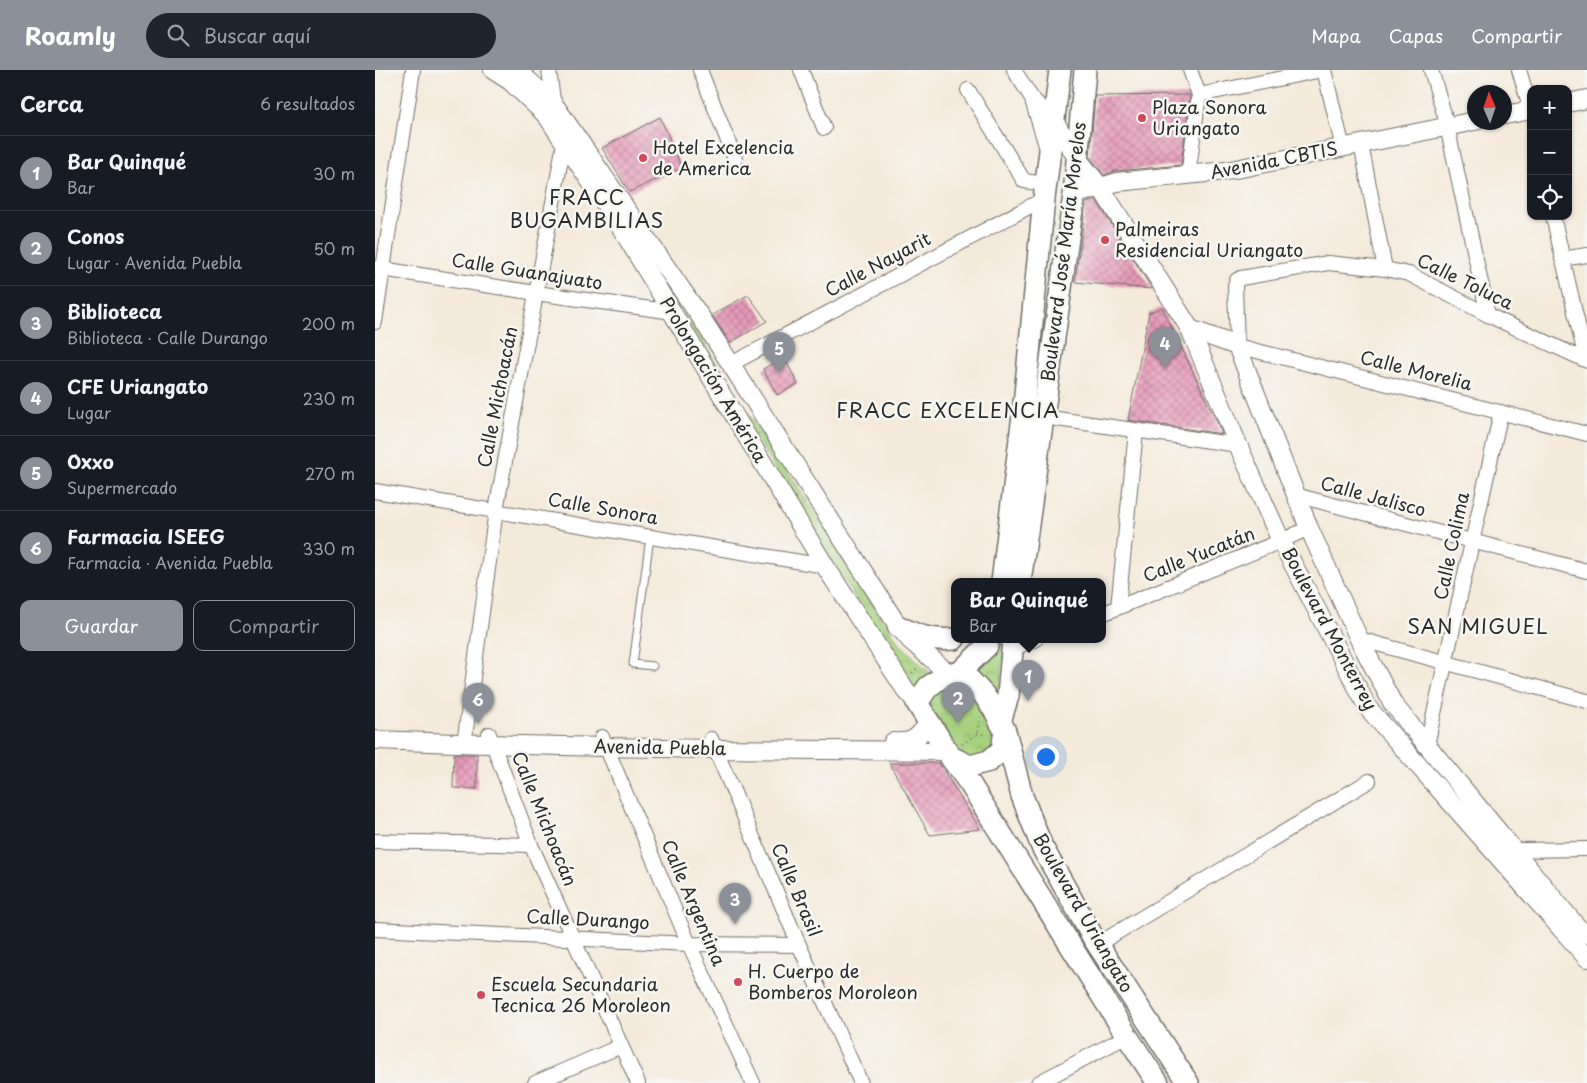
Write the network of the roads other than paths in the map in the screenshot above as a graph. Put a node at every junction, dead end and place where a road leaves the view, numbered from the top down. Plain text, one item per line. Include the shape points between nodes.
1 (413, 70) edge
2 (493, 70) edge
3 (517, 70) edge
4 (549, 70) edge
5 (700, 70) edge
6 (801, 70) edge
7 (1014, 70) edge
8 (1059, 70) edge
9 (1085, 70) edge
10 (1190, 70) edge
11 (1323, 70) edge
12 (1431, 70) edge
13 (1519, 70) edge
14 (968, 90) dead end
15 (1199, 95) junction
16 (1031, 97) junction
17 (1527, 97) edge
18 (1587, 100) edge
19 (553, 102) junction
20 (1572, 102) edge
21 (1527, 111) edge
22 (1512, 114) edge
23 (1054, 121) junction
24 (1467, 123) edge
25 (1448, 127) junction
26 (824, 128) dead end
27 (564, 143) junction
28 (1361, 144) junction
29 (1343, 148) junction
30 (1049, 155) junction
31 (1077, 158) junction
32 (735, 160) dead end
33 (1188, 176) junction
34 (1101, 188) junction
35 (1044, 191) junction
36 (1073, 195) junction
37 (1554, 220) edge
38 (1587, 255) edge
39 (1563, 259) junction
40 (379, 268) edge
41 (1385, 269) junction
42 (536, 293) junction
43 (673, 312) junction
44 (1488, 315) junction
45 (702, 319) junction
46 (375, 322) edge
47 (1190, 329) junction
48 (1217, 339) junction
49 (1237, 346) junction
50 (1202, 356) junction
51 (1586, 360) edge
52 (731, 364) junction
53 (1501, 412) junction
54 (1033, 416) junction
55 (1136, 431) junction
56 (1587, 436) edge
57 (1238, 444) junction
58 (375, 491) edge
59 (1295, 496) junction
60 (496, 510) junction
61 (1309, 528) junction
62 (651, 537) junction
63 (1281, 541) junction
64 (1473, 542) junction
65 (825, 566) junction
66 (1587, 571) edge
67 (1003, 578) edge
68 (1020, 578) edge
69 (1118, 608) junction
70 (1106, 612) edge
71 (898, 626) junction
72 (951, 638) edge
73 (1359, 639) junction
74 (988, 643) edge
75 (1012, 644) edge
76 (1446, 663) junction
77 (653, 666) dead end
78 (953, 673) junction
79 (1587, 701) edge
80 (917, 703) junction
81 (929, 724) junction
82 (999, 730) junction
83 (375, 731) edge
84 (464, 739) junction
85 (491, 739) junction
86 (375, 740) edge
87 (604, 741) junction
88 (713, 744) junction
89 (1427, 745) junction
90 (948, 754) junction
91 (1369, 781) dead end
92 (375, 841) edge
93 (531, 845) junction
94 (1587, 849) edge
95 (1513, 850) junction
96 (375, 929) edge
97 (1587, 934) edge
98 (574, 938) junction
99 (689, 944) junction
100 (1097, 944) junction
101 (799, 945) junction
102 (1587, 958) edge
103 (1127, 1036) junction
104 (621, 1046) junction
105 (535, 1083) edge
106 (638, 1083) edge
107 (753, 1083) edge
108 (861, 1083) edge
109 (1039, 1083) edge
110 (1159, 1083) edge
111 (1188, 1083) edge

1 - 40 street
2 - 27 street, Prolongación América via 510,81 547,116
3 - 19 street, Prolongación América
4 - 19 street, Calle Michoacán
5 - 32 street
6 - 26 street
7 - 16 street
8 - 23 main road, Boulevard José María Morelos
9 - 31 main road, Boulevard José María Morelos
10 - 15 street
11 - 15 street
11 - 29 street
12 - 25 street
13 - 17 street
14 - 35 street via 1024,181
15 - 33 street
16 - 23 street
16 - 30 street
18 - 20 street
19 - 27 street, Calle Michoacán
19 - 45 street, Prolongación América
21 - 22 street
23 - 30 main road, Boulevard José María Morelos
23 - 31 street, Boulevard Monterrey
24 - 25 street, Avenida CBTIS
25 - 28 street, Avenida CBTIS
25 - 44 street
27 - 42 street, Calle Michoacán
27 - 43 street, Prolongación América
28 - 29 street, Avenida CBTIS
28 - 41 street
29 - 33 street, Avenida CBTIS
30 - 31 main road via 1063,153
30 - 35 main road, Boulevard José María Morelos
31 - 34 street, Boulevard Monterrey
31 - 36 main road, Boulevard José María Morelos
33 - 34 street, Avenida CBTIS via 1117,182
34 - 36 street, Avenida CBTIS
34 - 47 street, Boulevard Monterrey
35 - 36 main road via 1053,204 1063,203
35 - 52 street, Calle Nayarit
35 - 54 main road, Boulevard José María Morelos
36 - 54 main road, Boulevard José María Morelos
37 - 39 street
38 - 39 street
39 - 51 street
40 - 42 street, Calle Guanajuato
40 - 46 street
41 - 44 street, Calle Toluca via 1409,274
41 - 49 street, Calle Toluca via 1328,263 1237,280
42 - 43 street, Calle Guanajuato
42 - 60 street, Calle Michoacán
43 - 45 street
43 - 65 street, Prolongación América
44 - 51 street, Calle Toluca
45 - 52 street, Prolongación América
47 - 48 street
47 - 50 street, Boulevard Monterrey
48 - 49 street
48 - 50 street via 1209,340 1203,346
49 - 53 street, Calle Morelia
49 - 59 street, Boulevard Monterrey
50 - 57 street, Boulevard Monterrey
52 - 71 street, Prolongación América
53 - 56 street, Calle Morelia
53 - 64 street, Calle Colima
54 - 55 street
54 - 67 main road, Boulevard José María Morelos
54 - 68 main road, Boulevard José María Morelos
55 - 57 street
55 - 69 street
57 - 63 street, Boulevard Monterrey
58 - 60 street, Calle Sonora
59 - 61 street, Boulevard Monterrey
59 - 64 street, Calle Jalisco
60 - 62 street, Calle Sonora
60 - 84 street, Calle Michoacán
61 - 63 street, Calle Yucatán
61 - 73 street, Boulevard Monterrey
62 - 65 street, Calle Sonora
62 - 77 lane via 633,664
63 - 69 street, Calle Yucatán
63 - 102 street, Boulevard Monterrey via 1368,708
64 - 66 street, Calle Jalisco
64 - 76 street, Calle Colima
65 - 80 street, Prolongación América
69 - 70 street, Calle Yucatán
71 - 72 main road via 930,639
71 - 78 street, Prolongación América via 911,642
73 - 76 street
73 - 89 street, Boulevard Monterrey via 1393,704
74 - 78 main road
75 - 82 main road via 1008,696
76 - 79 street
76 - 89 street, Calle Colima
78 - 80 main road via 928,687
78 - 82 main road, Boulevard Uriangato via 969,678 984,695 997,713
80 - 81 main road
81 - 88 street, Avenida Puebla via 916,739 907,743
81 - 90 main road
82 - 90 main road via 1003,750 989,761 970,766
82 - 100 main road, Boulevard Uriangato via 1042,847
83 - 84 street, Avenida Puebla
84 - 85 street, Avenida Puebla
84 - 86 street, Avenida Puebla
85 - 87 street, Avenida Puebla
85 - 93 street, Calle Michoacán
87 - 88 street, Avenida Puebla
87 - 99 street, Calle Argentina
88 - 90 street, Avenida Puebla
88 - 101 street, Calle Brasil
89 - 95 street, Boulevard Monterrey
90 - 103 main road, Boulevard Uriangato
91 - 100 street
92 - 93 street
93 - 98 street, Calle Michoacán
94 - 95 street
95 - 97 street, Boulevard Monterrey via 1578,928
96 - 98 street, Calle Durango
98 - 99 street, Calle Durango
98 - 104 street, Calle Michoacán
99 - 101 street, Calle Durango
99 - 107 street, Calle Argentina
100 - 111 main road, Boulevard Uriangato
101 - 108 street, Calle Brasil
103 - 109 street
103 - 110 main road, Boulevard Uriangato
104 - 105 street
104 - 106 street, Calle Michoacán

